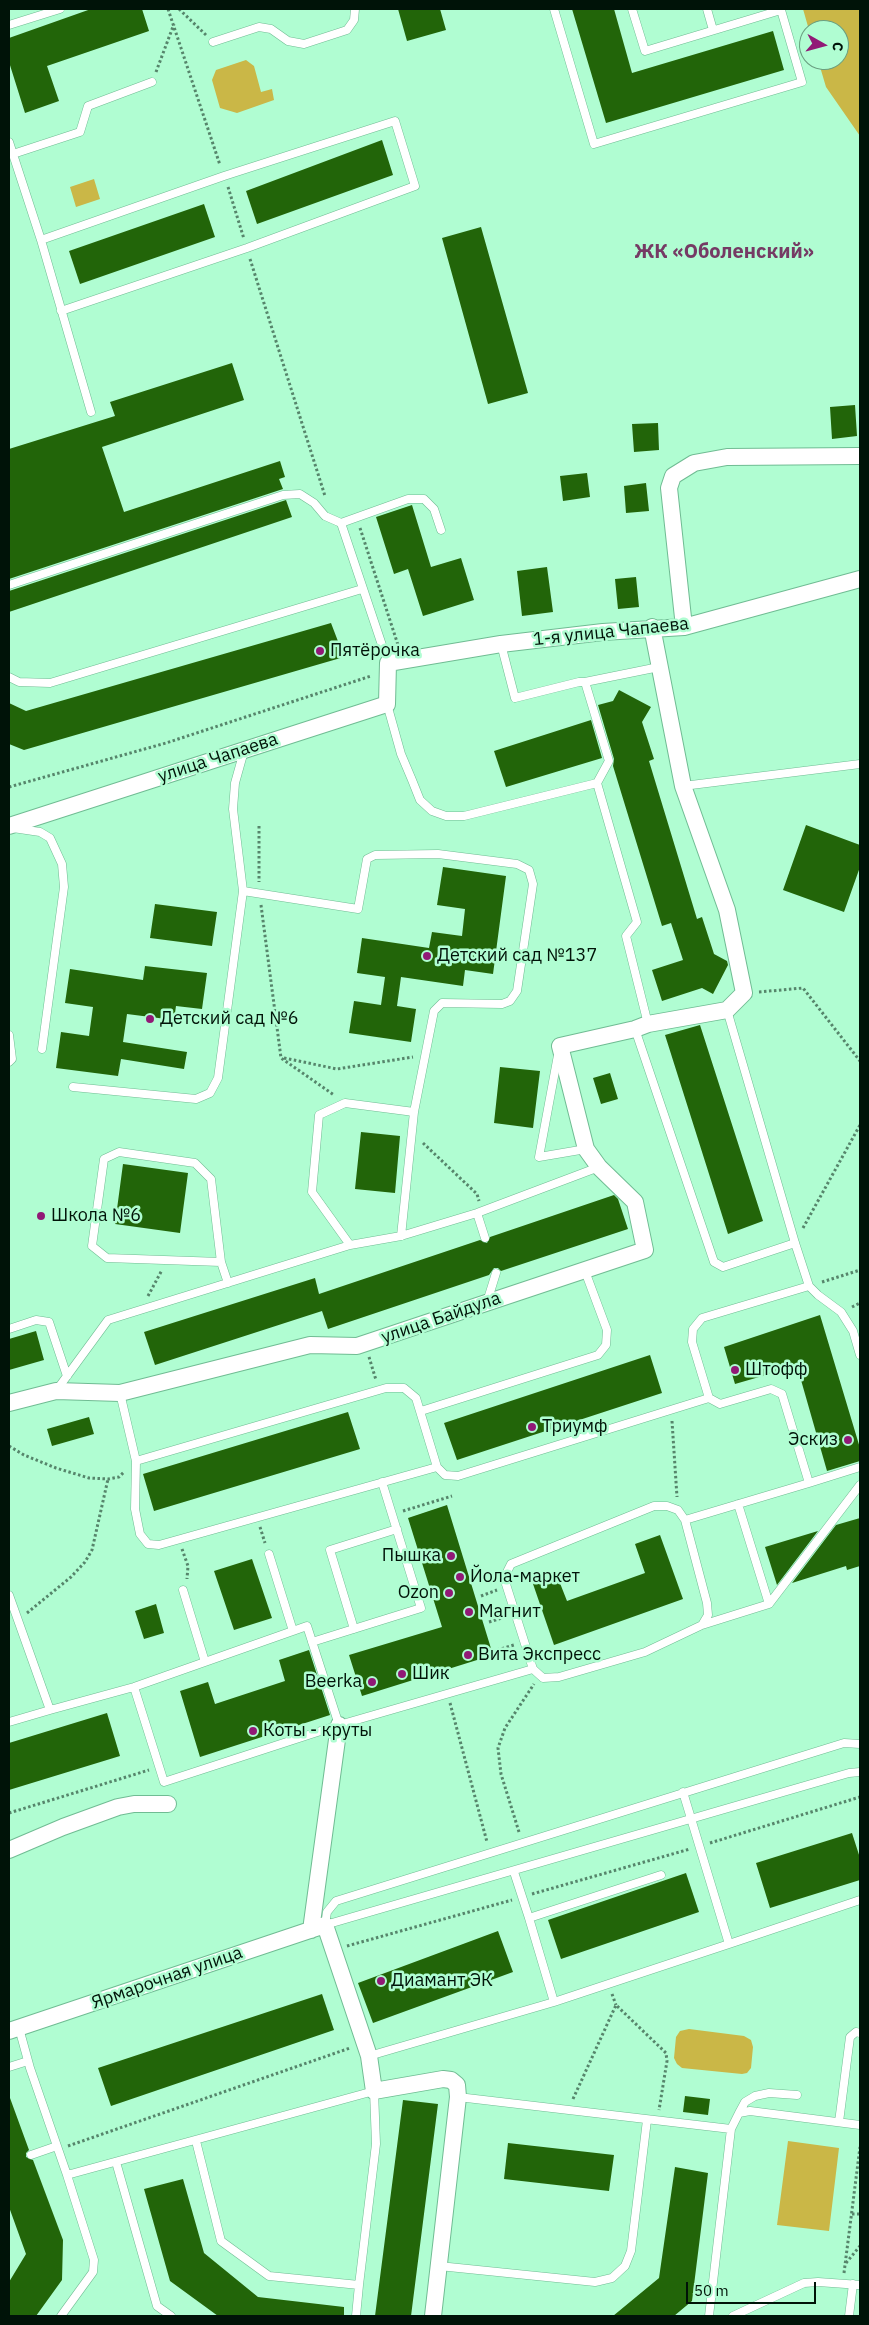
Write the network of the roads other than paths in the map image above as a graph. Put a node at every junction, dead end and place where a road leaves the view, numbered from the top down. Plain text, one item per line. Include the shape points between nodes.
1 (60, 9) edge
2 (354, 9) edge
3 (554, 9) edge
4 (632, 9) edge
5 (707, 9) edge
6 (9, 25) edge
7 (713, 30) junction
8 (213, 42) road end
9 (152, 82) road end
10 (9, 142) edge
11 (13, 154) junction
12 (41, 240) junction
13 (61, 311) junction
14 (91, 412) dead end
15 (860, 456) edge
16 (341, 523) junction
17 (441, 530) dead end
18 (860, 579) edge
19 (9, 585) edge
20 (362, 589) junction
21 (652, 627) junction
22 (684, 627) junction
23 (500, 644) junction
24 (393, 664) junction
25 (659, 667) junction
26 (9, 677) edge
27 (585, 682) junction
28 (387, 704) junction
29 (245, 749) junction
30 (860, 764) edge
31 (597, 783) junction
32 (683, 786) junction
33 (9, 826) edge
34 (243, 891) junction
35 (727, 1010) junction
36 (642, 1026) junction
37 (9, 1035) edge
38 (560, 1046) junction
39 (42, 1049) dead end
40 (9, 1062) edge
41 (74, 1087) dead end
42 (414, 1112) junction
43 (586, 1149) junction
44 (599, 1167) junction
45 (479, 1212) junction
46 (401, 1236) junction
47 (485, 1238) dead end
48 (795, 1243) junction
49 (350, 1245) junction
50 (221, 1262) junction
51 (585, 1271) junction
52 (496, 1273) dead end
53 (228, 1282) junction
54 (809, 1286) junction
55 (487, 1302) junction
56 (9, 1329) edge
57 (860, 1355) edge
58 (67, 1376) junction
59 (56, 1390) junction
60 (120, 1393) junction
61 (709, 1398) junction
62 (9, 1403) edge
63 (421, 1411) junction
64 (136, 1460) junction
65 (437, 1467) junction
66 (860, 1467) edge
67 (382, 1482) junction
68 (809, 1483) junction
69 (860, 1485) edge
70 (738, 1504) junction
71 (685, 1520) junction
72 (397, 1529) junction
73 (269, 1554) road end
74 (183, 1590) road end
75 (9, 1595) edge
76 (769, 1604) junction
77 (702, 1625) junction
78 (354, 1629) junction
79 (293, 1631) junction
80 (312, 1642) junction
81 (205, 1662) junction
82 (533, 1669) junction
83 (134, 1687) junction
84 (50, 1710) junction
85 (9, 1722) edge
86 (338, 1725) junction
87 (860, 1744) edge
88 (860, 1772) edge
89 (683, 1792) junction
90 (168, 1804) dead end
91 (691, 1818) junction
92 (9, 1850) edge
93 (514, 1872) junction
94 (661, 1876) dead end
95 (860, 1900) edge
96 (529, 1918) junction
97 (318, 1928) junction
98 (729, 1944) junction
99 (554, 2002) junction
100 (12, 2029) edge
101 (860, 2033) edge
102 (367, 2050) junction
103 (28, 2061) junction
104 (9, 2068) edge
105 (374, 2091) junction
106 (797, 2095) dead end
107 (458, 2097) junction
108 (739, 2113) junction
109 (647, 2120) junction
110 (839, 2122) junction
111 (860, 2125) edge
112 (731, 2129) junction
113 (196, 2141) junction
114 (58, 2147) junction
115 (31, 2155) dead end
116 (116, 2162) junction
117 (67, 2175) junction
118 (439, 2266) junction
119 (359, 2285) junction
120 (857, 2285) edge
121 (61, 2316) edge
122 (172, 2316) edge
123 (356, 2316) edge
124 (433, 2316) edge
125 (709, 2316) edge
126 (733, 2316) edge
127 (849, 2316) edge

1 - 6 lane
2 - 8 lane via 354,20 348,30 304,44 288,41 271,29 259,27
3 - 7 lane via 594,144 802,82 781,10
4 - 7 lane via 645,50
5 - 7 lane
9 - 11 lane via 88,106 80,132
10 - 11 lane
11 - 12 lane
12 - 13 lane
12 - 13 lane via 395,121 415,186
13 - 14 lane
15 - 22 street via 726,457 694,463 673,476 670,488
16 - 17 lane via 408,499 424,499 434,509
16 - 19 lane via 325,516 300,494 283,495
16 - 20 lane
18 - 22 street, 1-я улица Чапаева
20 - 24 lane
20 - 26 lane via 50,684 19,682
21 - 22 street, 1-я улица Чапаева
21 - 23 street, 1-я улица Чапаева
21 - 25 street
23 - 24 street, 1-я улица Чапаева
23 - 27 lane via 515,698
24 - 28 street
25 - 27 lane
25 - 32 street
27 - 31 lane via 609,762
28 - 29 street, улица Чапаева
28 - 31 lane via 401,754 420,800 432,811 446,816 464,816
29 - 33 street, улица Чапаева
29 - 34 lane via 235,782 233,808
30 - 32 lane
31 - 36 lane via 637,922 626,936
32 - 35 street via 727,910 744,993
33 - 39 lane via 40,832 50,838 62,864 64,888
34 - 41 lane via 218,1078 210,1093 196,1099
34 - 42 lane via 358,909 367,859 375,855 438,854 517,864 529,870 533,884 517,991 510,1001 502,1004 442,1003 434,1010
35 - 36 street
35 - 48 lane
36 - 38 street
36 - 48 lane via 714,1262 723,1267
37 - 40 lane via 12,1059
38 - 43 street, улица Байдула
38 - 43 lane via 539,1157
42 - 46 lane
42 - 49 lane via 345,1103 319,1115 312,1192
43 - 44 street, улица Байдула
44 - 45 lane
44 - 51 street, улица Байдула via 635,1202 645,1250
45 - 46 lane
45 - 47 lane
46 - 49 lane
48 - 54 lane
49 - 53 lane
50 - 50 lane via 211,1179 194,1163 119,1152 104,1159 92,1246 107,1258
50 - 53 lane
51 - 55 street, улица Байдула
51 - 63 lane via 607,1330 606,1346 598,1355
52 - 55 lane
53 - 58 lane via 108,1320
54 - 57 lane via 841,1312 853,1331
54 - 61 lane via 702,1318 693,1330 692,1342
55 - 60 street, улица Байдула via 358,1346 310,1345
56 - 58 lane via 36,1320 49,1322
58 - 59 lane
59 - 60 street, улица Байдула
59 - 62 street, улица Байдула
60 - 64 lane
61 - 65 lane via 458,1476 445,1475
61 - 68 lane via 720,1404 771,1389 782,1394
63 - 64 lane via 416,1398 404,1388 386,1388
63 - 65 lane
64 - 67 lane via 135,1509 140,1534 148,1544 159,1545
65 - 67 lane
66 - 68 lane
67 - 72 lane
68 - 70 lane
69 - 76 lane
70 - 71 lane
70 - 76 lane
71 - 77 lane via 707,1603 708,1615
71 - 82 lane via 678,1510 654,1506 511,1564 504,1578
72 - 78 lane via 421,1608
72 - 78 lane via 330,1550
73 - 79 lane
74 - 81 lane
75 - 84 lane
76 - 77 lane
77 - 82 lane via 645,1652 559,1676 543,1678
78 - 80 lane
79 - 80 lane via 307,1626
79 - 81 lane
80 - 86 lane
81 - 83 lane
82 - 86 lane
83 - 84 lane
83 - 86 lane via 164,1782
84 - 85 lane
86 - 97 street
87 - 89 lane via 844,1743
88 - 91 lane
89 - 91 lane
89 - 97 lane via 336,1901
90 - 92 street via 118,1807
91 - 93 lane
91 - 98 lane
93 - 96 lane
93 - 97 lane
94 - 96 lane
95 - 98 lane
96 - 99 lane
97 - 100 street, Ярмарочная улица
97 - 102 street via 334,1950
98 - 99 lane
99 - 102 lane
100 - 103 lane
101 - 110 lane via 850,2037
102 - 105 street
103 - 104 lane
103 - 114 lane
105 - 107 street via 443,2079 457,2085
105 - 113 lane
105 - 119 lane via 376,2144
106 - 108 lane via 770,2093 755,2096
107 - 109 lane
107 - 118 street
108 - 110 lane via 750,2111
108 - 112 lane
109 - 112 lane
109 - 118 lane via 631,2251 625,2266 612,2278 595,2282
110 - 111 lane
112 - 125 lane
113 - 116 lane
113 - 119 lane via 221,2241 270,2276
114 - 115 lane
114 - 117 lane
116 - 117 lane
116 - 122 lane via 157,2306
117 - 121 lane via 94,2260 93,2272
118 - 124 street
119 - 123 lane
120 - 126 lane via 804,2283
120 - 127 lane

